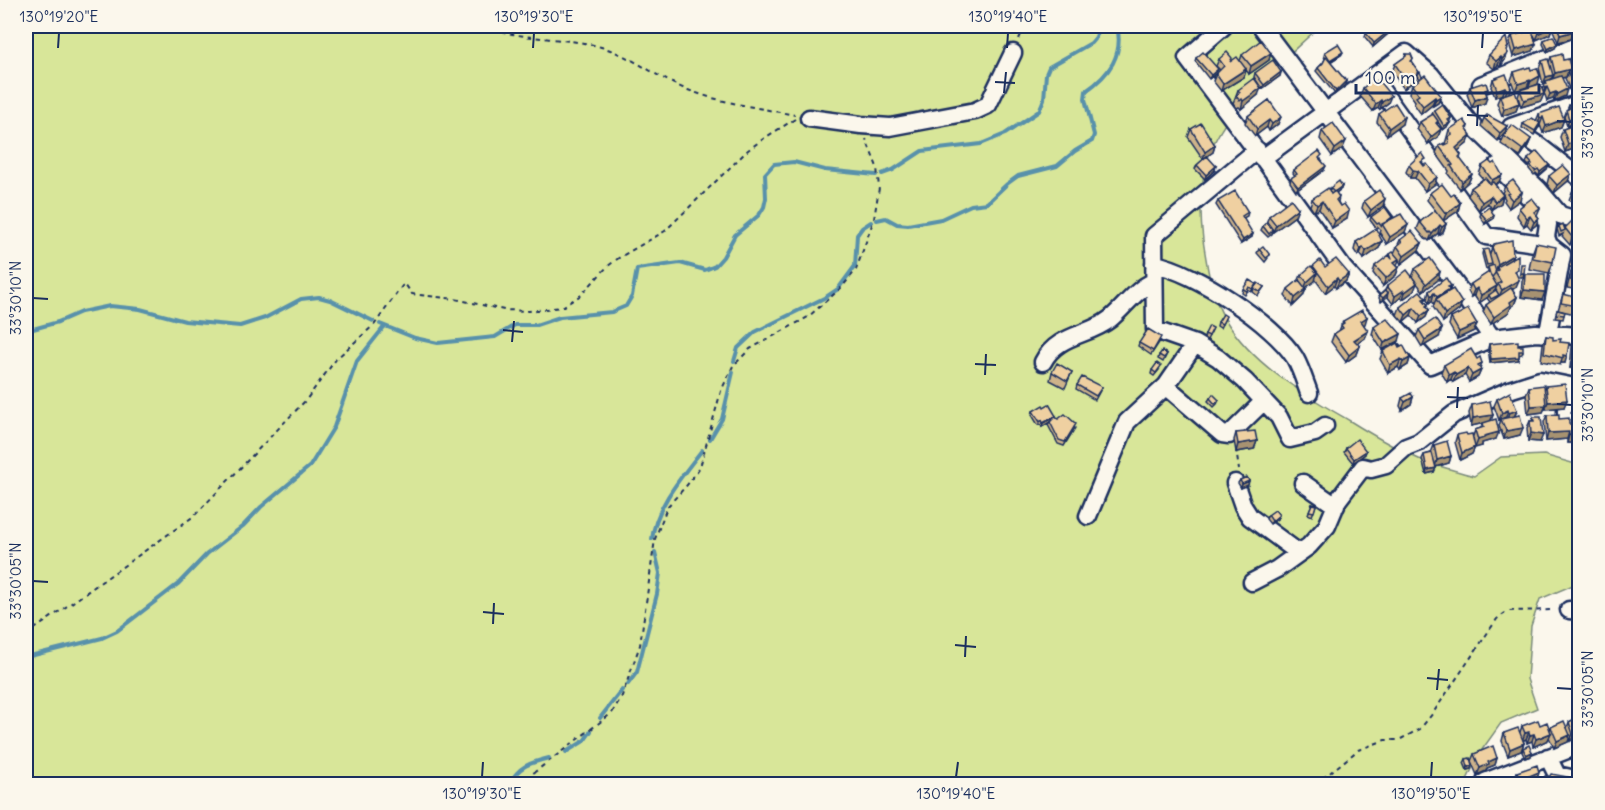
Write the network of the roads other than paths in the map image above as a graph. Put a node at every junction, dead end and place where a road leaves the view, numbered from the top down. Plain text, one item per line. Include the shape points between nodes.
1 (1224, 26) edge
2 (1261, 26) edge
3 (1580, 45) edge
4 (1013, 53) dead end
5 (1373, 78) junction
6 (1481, 85) edge
7 (1580, 104) edge
8 (1326, 112) junction
9 (809, 118) dead end
10 (1260, 154) junction
11 (1580, 159) edge
12 (1563, 165) junction
13 (1497, 166) edge
14 (1580, 178) edge
15 (1580, 221) edge
16 (1549, 245) junction
17 (1155, 264) junction
18 (1154, 282) junction
19 (1548, 333) junction
20 (1580, 336) edge
21 (1492, 338) junction
22 (1195, 344) junction
23 (1043, 362) dead end
24 (1166, 386) junction
25 (1573, 387) edge
26 (1309, 393) dead end
27 (1264, 401) junction
28 (1566, 419) edge
29 (1325, 426) dead end
30 (1303, 483) dead end
31 (1236, 488) road end
32 (1336, 506) junction
33 (1088, 516) dead end
34 (1299, 553) junction
35 (1252, 582) dead end
36 (1580, 745) edge
37 (1548, 757) junction
38 (1580, 780) edge
39 (1485, 782) dead end

1 - 10 street via 1187,58
2 - 8 street
3 - 6 street
4 - 9 street via 988,105 975,111 890,127
5 - 8 street
5 - 15 street via 1406,53 1560,214
5 - 16 street via 1486,236
7 - 12 street via 1511,127
8 - 10 street
8 - 21 street
10 - 17 street via 1154,236
10 - 21 street via 1343,268 1430,366
11 - 12 street
12 - 14 street
13 - 16 street via 1539,207 1548,224
16 - 19 street via 1563,255
17 - 18 street
17 - 26 street via 1193,278 1278,336 1296,359
18 - 22 street via 1155,330
18 - 23 street via 1110,320 1049,351
19 - 20 street
19 - 21 street
22 - 24 street
22 - 27 street via 1218,358
24 - 27 street via 1222,434 1229,435
24 - 33 street via 1127,422
25 - 28 street
25 - 32 street via 1540,380 1454,414 1386,465 1363,467
27 - 29 street via 1280,417 1290,439 1315,433
30 - 32 street
31 - 34 street via 1250,517
32 - 34 street via 1328,526
34 - 35 street
36 - 37 street
37 - 38 street via 1557,775
37 - 39 street

